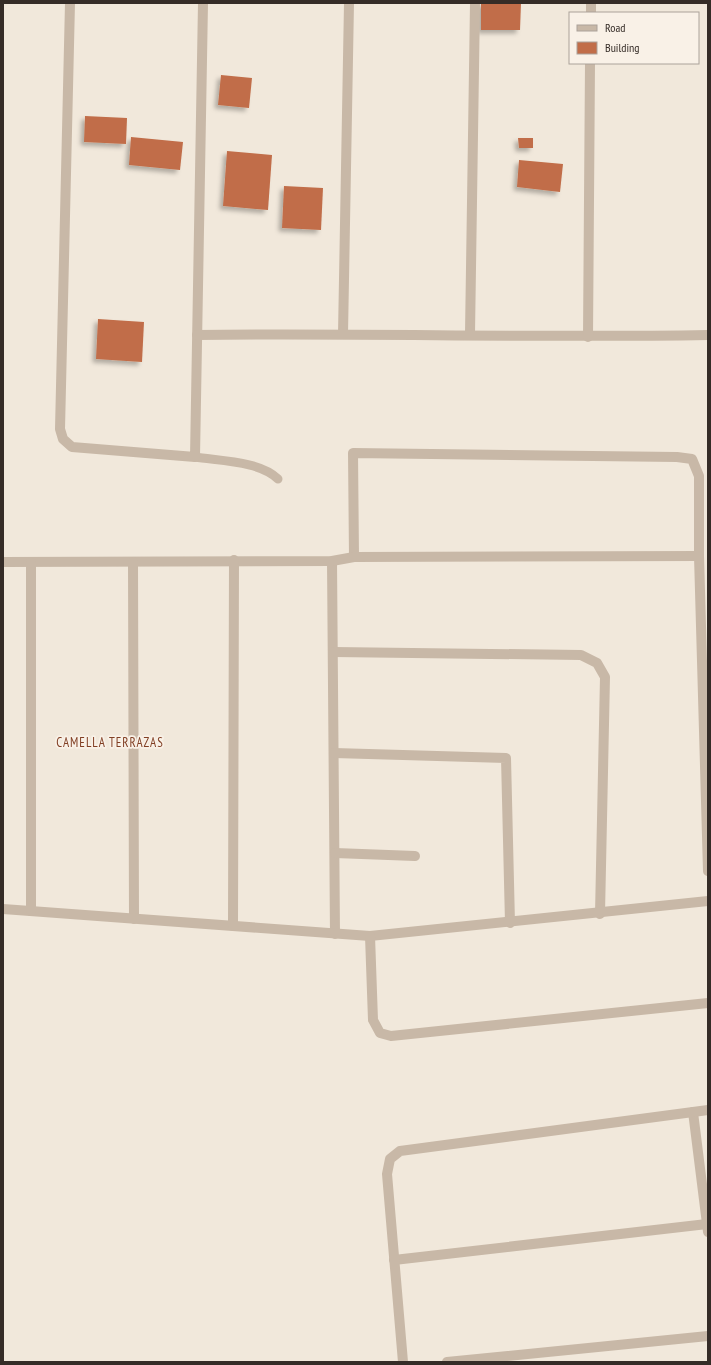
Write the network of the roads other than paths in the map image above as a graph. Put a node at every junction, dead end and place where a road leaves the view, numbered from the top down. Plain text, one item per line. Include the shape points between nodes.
1 (70, 3) edge
2 (203, 3) edge
3 (349, 3) edge
4 (475, 3) edge
5 (590, 64) edge
6 (343, 334) junction
7 (470, 334) junction
8 (708, 334) edge
9 (198, 335) junction
10 (588, 337) junction
11 (195, 457) junction
12 (278, 479) dead end
13 (699, 556) junction
14 (354, 557) junction
15 (234, 560) junction
16 (332, 561) junction
17 (3, 562) edge
18 (133, 562) junction
19 (32, 563) junction
20 (334, 652) junction
21 (334, 753) junction
22 (335, 853) junction
23 (415, 856) dead end
24 (708, 871) edge
25 (708, 901) edge
26 (3, 909) edge
27 (31, 911) junction
28 (600, 914) junction
29 (134, 919) junction
30 (510, 923) junction
31 (233, 926) junction
32 (335, 934) junction
33 (370, 936) junction
34 (708, 1003) edge
35 (708, 1110) edge
36 (692, 1112) junction
37 (707, 1228) edge
38 (394, 1260) junction
39 (708, 1336) edge
40 (403, 1362) edge
41 (447, 1362) edge

1 - 11 street via 60,429 63,439 72,447
2 - 9 street
3 - 6 street
4 - 7 street
5 - 10 street
6 - 7 street
6 - 9 street
7 - 10 street
8 - 10 street
9 - 11 street
11 - 12 lane via 253,466 272,472
13 - 14 street
13 - 14 street via 700,476 692,459 353,453
13 - 24 street
14 - 16 street
15 - 16 street
15 - 18 street
15 - 31 street
16 - 20 street
17 - 19 street
18 - 19 street
18 - 29 street
19 - 27 street
20 - 21 street
20 - 28 street via 581,655 597,663 605,676
21 - 22 street
21 - 30 street via 506,758
22 - 23 street
22 - 32 street
25 - 28 street
26 - 27 street
27 - 29 street
28 - 30 street
29 - 31 street
30 - 33 street
31 - 32 street
32 - 33 street
33 - 34 street via 373,1020 380,1033 391,1036
35 - 36 street
36 - 37 street
36 - 38 street via 400,1151 390,1160 387,1174
37 - 38 street
38 - 40 street
39 - 41 street

